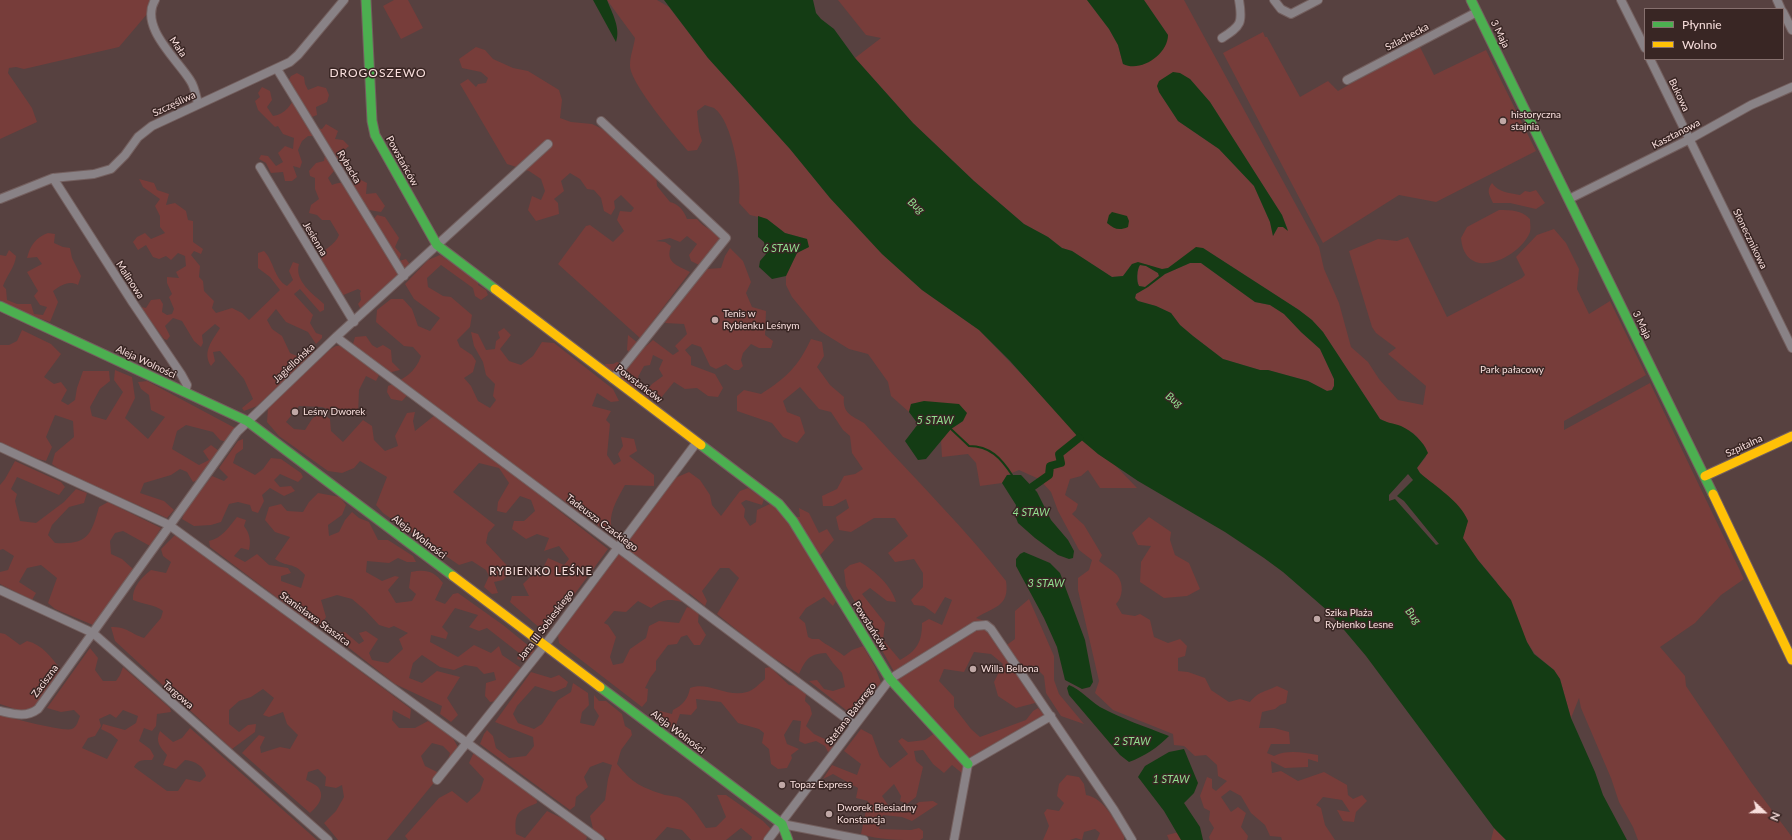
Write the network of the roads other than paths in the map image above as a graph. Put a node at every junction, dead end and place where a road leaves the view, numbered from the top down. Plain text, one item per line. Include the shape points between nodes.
1 (155, 0) edge
2 (344, 0) edge
3 (366, 0) edge
4 (1239, 0) edge
5 (1274, 0) edge
6 (1318, 0) edge
7 (1471, 0) edge
8 (1621, 0) edge
9 (1477, 12) junction
10 (1784, 14) edge
11 (1792, 30) edge
12 (1222, 38) dead end
13 (1644, 46) edge
14 (1650, 60) edge
15 (277, 68) junction
16 (1346, 80) dead end
17 (1792, 87) edge
18 (198, 104) junction
19 (600, 121) dead end
20 (1690, 139) junction
21 (548, 144) dead end
22 (260, 167) dead end
23 (53, 178) junction
24 (0, 199) edge
25 (1568, 199) junction
26 (437, 244) junction
27 (404, 276) junction
28 (0, 306) edge
29 (354, 322) junction
30 (336, 337) junction
31 (1792, 348) edge
32 (613, 378) junction
33 (185, 392) junction
34 (247, 422) junction
35 (1792, 436) edge
36 (697, 442) junction
37 (0, 447) edge
38 (1705, 476) junction
39 (169, 525) junction
40 (617, 546) junction
41 (0, 590) edge
42 (93, 633) junction
43 (545, 645) junction
44 (1792, 660) edge
45 (890, 679) junction
46 (0, 710) edge
47 (1050, 716) junction
48 (855, 725) junction
49 (466, 742) junction
50 (968, 764) junction
51 (437, 780) dead end
52 (782, 824) junction
53 (328, 840) edge
54 (600, 840) edge
55 (768, 840) edge
56 (788, 840) edge
57 (864, 840) edge
58 (954, 840) edge
59 (1132, 840) edge

1 - 18 street, Mała via 150,10 154,26 161,40 191,81
2 - 15 street, Szczęśliwa via 298,55
3 - 26 street, Powstańców via 371,115 375,135
4 - 12 street via 1240,23 1236,29
5 - 6 street via 1281,9 1291,14
7 - 9 street, 3 Maja
8 - 13 street
9 - 16 street, Szlachecka
9 - 25 street, 3 Maja
10 - 11 street
14 - 20 street, Bukowa
15 - 18 street, Szczęśliwa
15 - 27 street, Rybacka
17 - 20 street, Kasztanowa via 1751,105
18 - 23 street, Szczęśliwa via 152,126 138,137 111,169 94,174
19 - 32 street via 726,238
20 - 25 street, Kasztanowa
20 - 31 street, Słonecznikowa
21 - 26 street, Jagiellońska
22 - 29 street, Jesienna
23 - 24 street, Szczęśliwa
23 - 33 street, Malinowa via 183,378 187,385
25 - 38 street, 3 Maja
26 - 27 street, Jagiellońska
26 - 32 street, Powstańców
27 - 29 street, Jagiellońska
28 - 33 street, Aleja Wolności
29 - 30 street, Jagiellońska
30 - 34 street, Jagiellońska
30 - 40 street, Tadeusza Czackiego
32 - 36 street, Powstańców
33 - 34 street, Aleja Wolności
34 - 39 street, Jagiellońska
34 - 43 street, Aleja Wolności
35 - 38 street, Szpitalna
36 - 40 street, Jana III Sobieskiego
36 - 45 street, Powstańców via 780,504
37 - 39 street, Stanisława Staszica
38 - 44 street, 3 Maja
39 - 42 street, Jagiellońska
39 - 49 street, Stanisława Staszica
40 - 43 street, Jana III Sobieskiego
40 - 48 street, Tadeusza Czackiego
41 - 42 street, Targowa
42 - 46 street, Zaciszna via 38,709 24,715
42 - 53 street, Targowa
43 - 49 street, Jana III Sobieskiego
43 - 52 street, Aleja Wolności
45 - 47 street, Stefana Batorego via 975,626 986,625
45 - 48 street, Stefana Batorego
45 - 50 street, Powstańców
47 - 50 street
47 - 59 street
48 - 52 street, Stefana Batorego
49 - 51 street, Jana III Sobieskiego
49 - 54 street, Stanisława Staszica
50 - 58 street
52 - 55 street, Stefana Batorego
52 - 56 street
52 - 57 street

